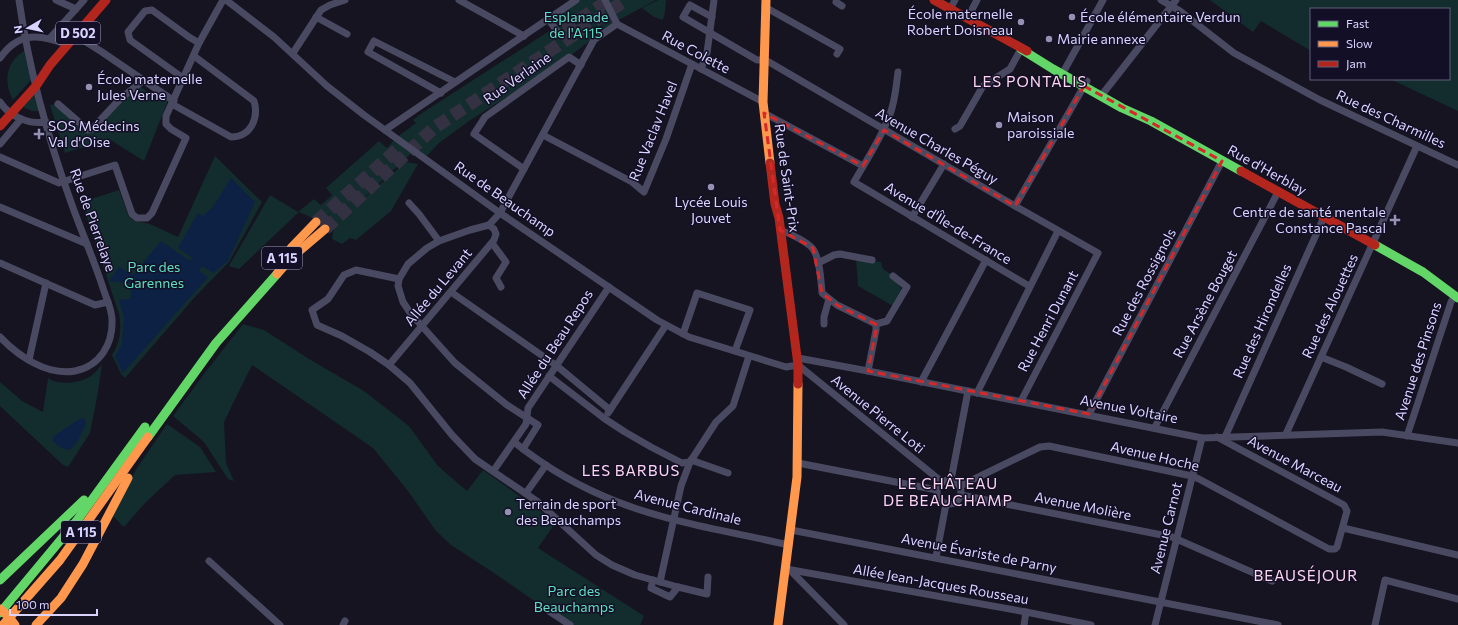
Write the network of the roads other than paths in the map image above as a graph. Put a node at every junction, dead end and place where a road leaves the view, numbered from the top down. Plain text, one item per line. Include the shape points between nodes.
1 (19, 0) edge
2 (56, 0) edge
3 (84, 0) edge
4 (106, 0) edge
5 (223, 0) edge
6 (226, 0) edge
7 (345, 0) edge
8 (459, 0) edge
9 (576, 0) edge
10 (606, 0) edge
11 (714, 0) edge
12 (934, 0) edge
13 (955, 0) edge
14 (977, 0) edge
15 (1103, 0) edge
16 (1161, 0) edge
17 (765, 3) edge
18 (1174, 3) edge
19 (76, 9) junction
20 (950, 9) junction
21 (316, 17) junction
22 (712, 17) junction
23 (548, 19) junction
24 (967, 19) junction
25 (617, 24) junction
26 (557, 31) dead end
27 (710, 32) junction
28 (77, 34) junction
29 (346, 34) dead end
30 (524, 36) junction
31 (50, 38) junction
32 (25, 39) junction
33 (199, 43) junction
34 (68, 45) junction
35 (1022, 49) junction
36 (293, 53) junction
37 (837, 54) dead end
38 (194, 56) junction
39 (0, 58) edge
40 (764, 60) junction
41 (581, 64) junction
42 (692, 64) junction
43 (701, 69) junction
44 (1064, 69) junction
45 (898, 72) dead end
46 (183, 78) junction
47 (144, 80) junction
48 (455, 82) junction
49 (35, 83) junction
50 (1086, 84) junction
51 (441, 93) junction
52 (1103, 94) junction
53 (173, 102) junction
54 (763, 102) junction
55 (0, 103) edge
56 (58, 104) dead end
57 (10, 112) junction
58 (764, 113) junction
59 (21, 119) junction
60 (0, 120) edge
61 (46, 122) junction
62 (0, 126) edge
63 (955, 129) dead end
64 (385, 130) junction
65 (884, 130) junction
66 (543, 135) junction
67 (0, 144) edge
68 (1417, 146) junction
69 (0, 157) edge
70 (1222, 161) junction
71 (944, 164) junction
72 (1458, 164) edge
73 (863, 166) junction
74 (524, 169) junction
75 (64, 181) junction
76 (1278, 192) junction
77 (409, 203) dead end
78 (1015, 206) junction
79 (0, 207) edge
80 (500, 212) junction
81 (912, 217) junction
82 (1324, 217) junction
83 (316, 222) tunnel mouth
84 (489, 225) junction
85 (324, 229) tunnel mouth
86 (780, 230) junction
87 (1058, 231) junction
88 (439, 241) junction
89 (492, 243) junction
90 (87, 244) junction
91 (1373, 244) junction
92 (1098, 253) joint
93 (872, 260) dead end
94 (986, 260) junction
95 (0, 263) edge
96 (818, 263) junction
97 (893, 276) dead end
98 (398, 279) junction
99 (46, 283) junction
100 (1029, 286) junction
101 (609, 287) junction
102 (501, 288) dead end
103 (451, 292) junction
104 (1456, 293) edge
105 (829, 299) junction
106 (108, 302) junction
107 (824, 324) dead end
108 (876, 324) junction
109 (665, 325) junction
110 (421, 327) junction
111 (683, 334) junction
112 (0, 337) edge
113 (735, 351) junction
114 (750, 356) junction
115 (1321, 357) junction
116 (29, 360) junction
117 (798, 362) junction
118 (389, 365) junction
119 (557, 366) junction
120 (868, 371) junction
121 (549, 376) junction
122 (921, 382) junction
123 (1382, 384) dead end
124 (968, 391) junction
125 (977, 393) junction
126 (1021, 401) junction
127 (610, 410) junction
128 (1089, 414) junction
129 (526, 417) junction
130 (605, 419) junction
131 (1154, 427) junction
132 (151, 432) junction
133 (1286, 434) junction
134 (1225, 436) junction
135 (1407, 436) junction
136 (1216, 437) junction
137 (1202, 438) junction
138 (514, 442) junction
139 (1458, 443) edge
140 (523, 449) junction
141 (125, 454) junction
142 (691, 461) junction
143 (798, 462) junction
144 (546, 465) junction
145 (494, 470) junction
146 (728, 473) dead end
147 (1192, 476) junction
148 (951, 480) junction
149 (942, 482) junction
150 (960, 486) junction
151 (937, 490) junction
152 (526, 493) junction
153 (961, 495) junction
154 (946, 504) junction
155 (674, 519) junction
156 (1343, 528) junction
157 (791, 530) junction
158 (1176, 539) junction
159 (789, 545) junction
160 (1337, 547) joint
161 (1458, 555) edge
162 (936, 557) junction
163 (209, 561) dead end
164 (788, 570) junction
165 (708, 577) dead end
166 (0, 580) edge
167 (656, 581) junction
168 (1272, 581) dead end
169 (678, 587) junction
170 (1458, 598) edge
171 (1161, 602) junction
172 (0, 609) edge
173 (549, 611) dead end
174 (1026, 612) junction
175 (0, 613) edge
176 (3, 625) edge
177 (15, 625) edge
178 (36, 625) edge
179 (280, 625) edge
180 (570, 625) edge
181 (778, 625) edge
182 (844, 625) edge
183 (1024, 625) edge
184 (1091, 625) edge
185 (1155, 625) edge
186 (1278, 625) edge
187 (1375, 625) edge

1 - 32 street, Rue de Pierrelaye
2 - 19 street
3 - 19 street
4 - 28 main road, D 502
5 - 33 street
6 - 36 street, Rue de Beauchamp
7 - 21 street via 326,7
8 - 30 street
9 - 23 street
10 - 25 street
11 - 22 street
12 - 20 main road, Rue d'Herblay
13 - 20 street
14 - 24 street
15 - 44 street
16 - 18 street, Rue des Charmilles
17 - 37 street via 840,49
17 - 40 main road, Rue de Saint-Prix
18 - 52 street
18 - 68 street, Rue des Charmilles via 1180,11 1234,54 1320,100
19 - 31 street
20 - 24 main road, Rue d'Herblay
21 - 29 street
21 - 36 street
22 - 27 street
22 - 27 street, Avenue Charles Péguy via 690,5 683,17
23 - 26 street
23 - 30 street
24 - 35 main road, Rue d'Herblay
25 - 41 street via 594,40
25 - 42 street, Rue Colette
27 - 40 street, Avenue Charles Péguy via 757,60
27 - 43 street via 707,53
28 - 34 main road, D 502
28 - 47 street
30 - 48 street
31 - 32 street via 37,36
31 - 34 street
32 - 39 street via 8,47
32 - 49 street, Rue de Pierrelaye
33 - 38 street
33 - 46 street via 152,10 145,11 128,32 130,40
34 - 49 main road, D 502
35 - 44 main road, Rue d'Herblay
35 - 50 main road, Rue d'Herblay
35 - 63 street via 1010,69 983,86 960,126
36 - 64 street, Rue de Beauchamp via 342,99
38 - 46 street
38 - 53 street via 254,101 256,116 246,134 231,137
40 - 54 main road, Rue de Saint-Prix
40 - 65 street, Avenue Charles Péguy
41 - 66 street
41 - 74 street, Rue Verlaine via 570,58 485,117 474,134
42 - 43 street, Rue Colette
42 - 66 street, Rue Vaclav Havel via 644,192 636,185
43 - 54 street, Rue Colette
44 - 50 main road, Rue d'Herblay
45 - 65 street via 890,116
46 - 53 street
47 - 53 street
47 - 56 street via 120,99 92,129 88,130
48 - 51 street
48 - 51 street via 374,41 368,52
49 - 57 main road, D 502
49 - 61 street, Rue de Pierrelaye
50 - 52 main road, Rue d'Herblay
50 - 78 street
51 - 64 street
52 - 70 main road, Rue d'Herblay
53 - 75 street via 166,116 166,124 186,138 152,213 147,218 137,218 132,214 116,165
54 - 58 main road, Rue de Saint-Prix
55 - 57 street
57 - 59 street
57 - 60 main road, D 502
57 - 62 main road, D 502
58 - 73 street
58 - 86 main road, Rue de Saint-Prix
59 - 61 street
59 - 67 street
61 - 75 street, Rue de Pierrelaye
64 - 80 street, Rue de Beauchamp
65 - 71 street, Avenue Charles Péguy
65 - 73 street
66 - 74 street
68 - 72 street, Rue des Charmilles
68 - 91 street, Rue des Alouettes
69 - 75 street via 59,183
70 - 76 main road, Rue d'Herblay
70 - 128 street, Rue des Rossignols
71 - 78 street, Avenue Charles Péguy
71 - 81 street
73 - 81 street, Avenue d'Île-de-France via 854,182
74 - 80 street
75 - 90 street, Rue de Pierrelaye
76 - 82 main road, Rue d'Herblay
76 - 131 street, Rue Arsène Bouget
77 - 88 street
78 - 87 street, Avenue Charles Péguy
79 - 90 street
80 - 84 street
80 - 101 street, Rue de Beauchamp
81 - 94 street, Avenue d'Île-de-France
82 - 91 main road, Rue d'Herblay
82 - 134 street, Rue des Hirondelles
83 - 141 main road, A 115 via 248,293
84 - 88 street
84 - 89 street, Allée du Levant via 496,234
85 - 132 main road, A 115 via 291,258 248,305 216,343
86 - 96 street via 813,248
86 - 117 main road, Rue de Saint-Prix
87 - 92 street, Avenue Charles Péguy
87 - 100 street
88 - 98 street via 408,264
89 - 102 street via 506,262 496,278
89 - 103 street, Allée du Levant
90 - 106 street, Rue de Pierrelaye
91 - 104 main road, Rue d'Herblay
91 - 115 street, Rue des Alouettes
92 - 126 street, Rue Henri Dunant
93 - 96 street via 834,254
94 - 100 street, Avenue d'Île-de-France
94 - 122 street
95 - 99 street
96 - 105 street via 822,293
97 - 108 street via 907,287 887,321
98 - 110 street via 403,302
98 - 118 street via 356,270 344,275 328,299 312,310 317,325 342,336
99 - 106 street via 95,305
99 - 116 street
100 - 125 street
101 - 109 street, Rue de Beauchamp
101 - 119 street, Allée du Beau Repos
103 - 110 street, Allée du Levant
103 - 119 street
104 - 135 street, Avenue des Pinsons
105 - 107 street
105 - 108 street
106 - 116 street, Rue de Pierrelaye via 112,319 111,336 103,355 81,370 67,372 43,367
108 - 120 street
109 - 111 street, Rue de Beauchamp
109 - 127 street
110 - 118 street, Allée du Levant
110 - 129 street via 455,363
111 - 113 street, Rue de Beauchamp
111 - 113 street via 697,293 750,310
112 - 116 street
113 - 114 street, Rue de Beauchamp
114 - 117 street, Rue de Beauchamp via 786,367
114 - 142 street via 733,406 716,422
115 - 123 street
115 - 133 street, Rue des Alouettes
117 - 120 street, Avenue Voltaire
117 - 143 main road, Rue de Saint-Prix
117 - 149 street, Avenue Pierre Loti
118 - 145 street via 410,383 475,459
119 - 121 street, Allée du Beau Repos
119 - 127 street
120 - 122 street, Avenue Voltaire
121 - 129 street, Allée du Beau Repos via 528,408
121 - 130 street
122 - 124 street, Avenue Voltaire
124 - 125 street, Avenue Voltaire
124 - 148 street
125 - 126 street, Avenue Voltaire
126 - 128 street, Avenue Voltaire
127 - 130 street
128 - 131 street, Avenue Voltaire
129 - 138 street, Allée du Beau Repos via 526,424
129 - 140 street via 538,425
130 - 142 street via 675,460 682,463
131 - 137 street, Avenue Voltaire
132 - 176 main road, A 115 via 60,560
132 - 178 main road via 83,564 61,598
133 - 134 street, Avenue Voltaire
133 - 135 street, Avenue Voltaire via 1382,432
134 - 136 street, Avenue Voltaire
135 - 139 street, Avenue Voltaire
136 - 137 street, Avenue Voltaire
136 - 156 street, Avenue Marceau via 1344,505 1347,511
137 - 147 street, Avenue Carnot
138 - 140 street, Avenue Cardinale
138 - 145 street, Allée du Beau Repos
140 - 144 street, Avenue Cardinale
141 - 166 main road via 109,467 83,502
141 - 175 main road, A 115 via 78,520
142 - 146 street
142 - 155 street via 681,486
143 - 151 street
143 - 157 main road, Rue de Saint-Prix
144 - 152 street
144 - 155 street, Avenue Cardinale via 619,502
145 - 152 street
147 - 150 street, Avenue Hoche via 1045,445
147 - 158 street, Avenue Carnot
147 - 160 street, Avenue Hoche via 1326,548 1332,550
148 - 149 street
148 - 150 street
149 - 151 street
150 - 153 street
151 - 154 street via 940,500
152 - 167 street via 596,555 612,565
153 - 154 street via 957,502
153 - 158 street, Avenue Molière
154 - 162 street
155 - 159 street, Avenue Cardinale
155 - 167 street
156 - 160 street, Avenue Marceau
156 - 161 street
157 - 159 main road, Rue de Saint-Prix
157 - 162 street, Avenue Évariste de Parny
158 - 168 street, Avenue Molière
158 - 171 street, Avenue Carnot
159 - 164 main road, Rue de Saint-Prix
162 - 171 street, Avenue Évariste de Parny
163 - 179 street
164 - 174 street, Allée Jean-Jacques Rousseau
164 - 181 main road, Rue de Saint-Prix
164 - 182 street
165 - 169 street via 707,594
167 - 169 street
167 - 169 street via 651,588 670,597
170 - 187 street via 1385,580
171 - 185 street, Avenue Carnot
171 - 186 street, Avenue Évariste de Parny
172 - 177 main road, bridge
173 - 180 street
174 - 183 street
174 - 184 street, Allée Jean-Jacques Rousseau

